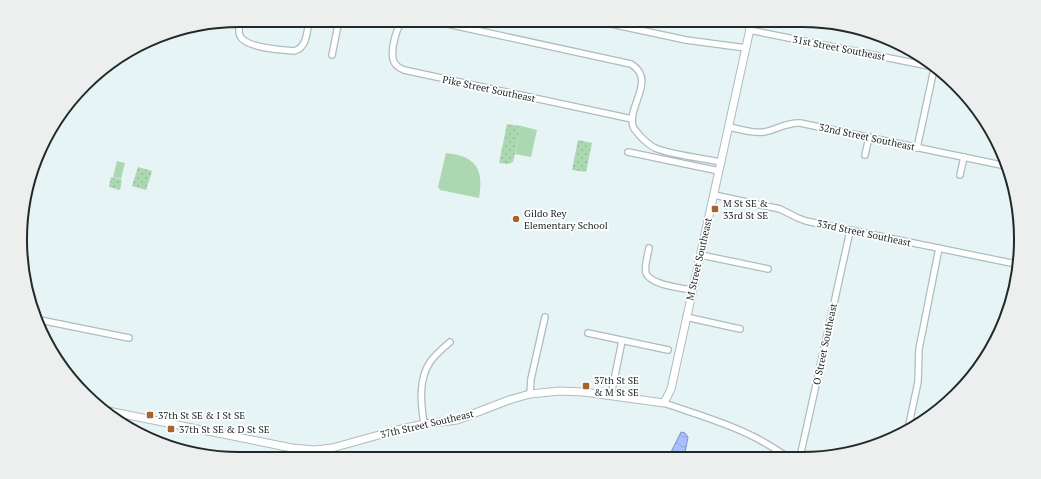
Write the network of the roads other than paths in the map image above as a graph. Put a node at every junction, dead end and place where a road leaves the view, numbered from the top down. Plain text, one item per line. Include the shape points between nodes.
1 (240, 27) edge
2 (308, 27) edge
3 (338, 27) edge
4 (399, 27) edge
5 (461, 27) edge
6 (625, 27) edge
7 (750, 27) edge
8 (749, 30) junction
9 (746, 48) junction
10 (332, 55) dead end
11 (922, 65) edge
12 (933, 73) edge
13 (632, 119) junction
14 (729, 127) junction
15 (869, 137) junction
16 (917, 148) junction
17 (628, 152) dead end
18 (865, 155) dead end
19 (964, 157) junction
20 (721, 162) junction
21 (1001, 165) edge
22 (719, 171) junction
23 (960, 175) dead end
24 (714, 195) junction
25 (850, 231) junction
26 (649, 248) dead end
27 (939, 248) junction
28 (701, 255) junction
29 (1013, 263) edge
30 (768, 269) dead end
31 (692, 290) junction
32 (545, 317) dead end
33 (686, 317) junction
34 (43, 321) edge
35 (740, 329) dead end
36 (588, 333) dead end
37 (129, 338) dead end
38 (622, 341) junction
39 (450, 342) dead end
40 (668, 350) dead end
41 (530, 394) junction
42 (611, 395) junction
43 (664, 403) junction
44 (116, 412) edge
45 (909, 423) edge
46 (424, 424) junction
47 (780, 452) edge
48 (801, 452) edge

1 - 2 street via 239,35 245,42 294,52 301,48
3 - 10 street
4 - 13 street, Pike Street Southeast via 393,54 394,62 401,69
5 - 13 street via 631,64 640,74 642,83
6 - 9 street via 686,40
7 - 8 street, M Street Southeast
8 - 9 street, M Street Southeast
8 - 11 street, 31st Street Southeast
9 - 14 street, M Street Southeast
12 - 16 street
13 - 20 street via 633,128 653,147
14 - 15 street, 32nd Street Southeast via 763,132 800,122
14 - 20 street, M Street Southeast
15 - 16 street, 32nd Street Southeast
15 - 18 street
16 - 19 street, 32nd Street Southeast
17 - 22 street
19 - 21 street, 32nd Street Southeast
19 - 23 street
20 - 22 street, M Street Southeast
22 - 24 street, M Street Southeast
24 - 25 street, 33rd Street Southeast via 780,209 798,218
24 - 28 street, M Street Southeast
25 - 27 street, 33rd Street Southeast
25 - 48 street, O Street Southeast
26 - 31 street via 646,268 648,277 655,282
27 - 29 street, 33rd Street Southeast
27 - 45 street via 919,349 918,382
28 - 30 street
28 - 31 street, M Street Southeast
31 - 33 street, M Street Southeast
32 - 41 street
33 - 35 street
33 - 43 street, M Street Southeast via 671,389
34 - 37 street
36 - 38 street
38 - 40 street
38 - 42 street
39 - 46 street via 435,356 426,371 422,392
41 - 42 street, 37th Street Southeast via 572,391
41 - 46 street, 37th Street Southeast via 457,420
42 - 43 street, 37th Street Southeast
43 - 47 street, 37th Street Southeast via 749,434
44 - 46 street, 37th Street Southeast via 292,448 315,450

